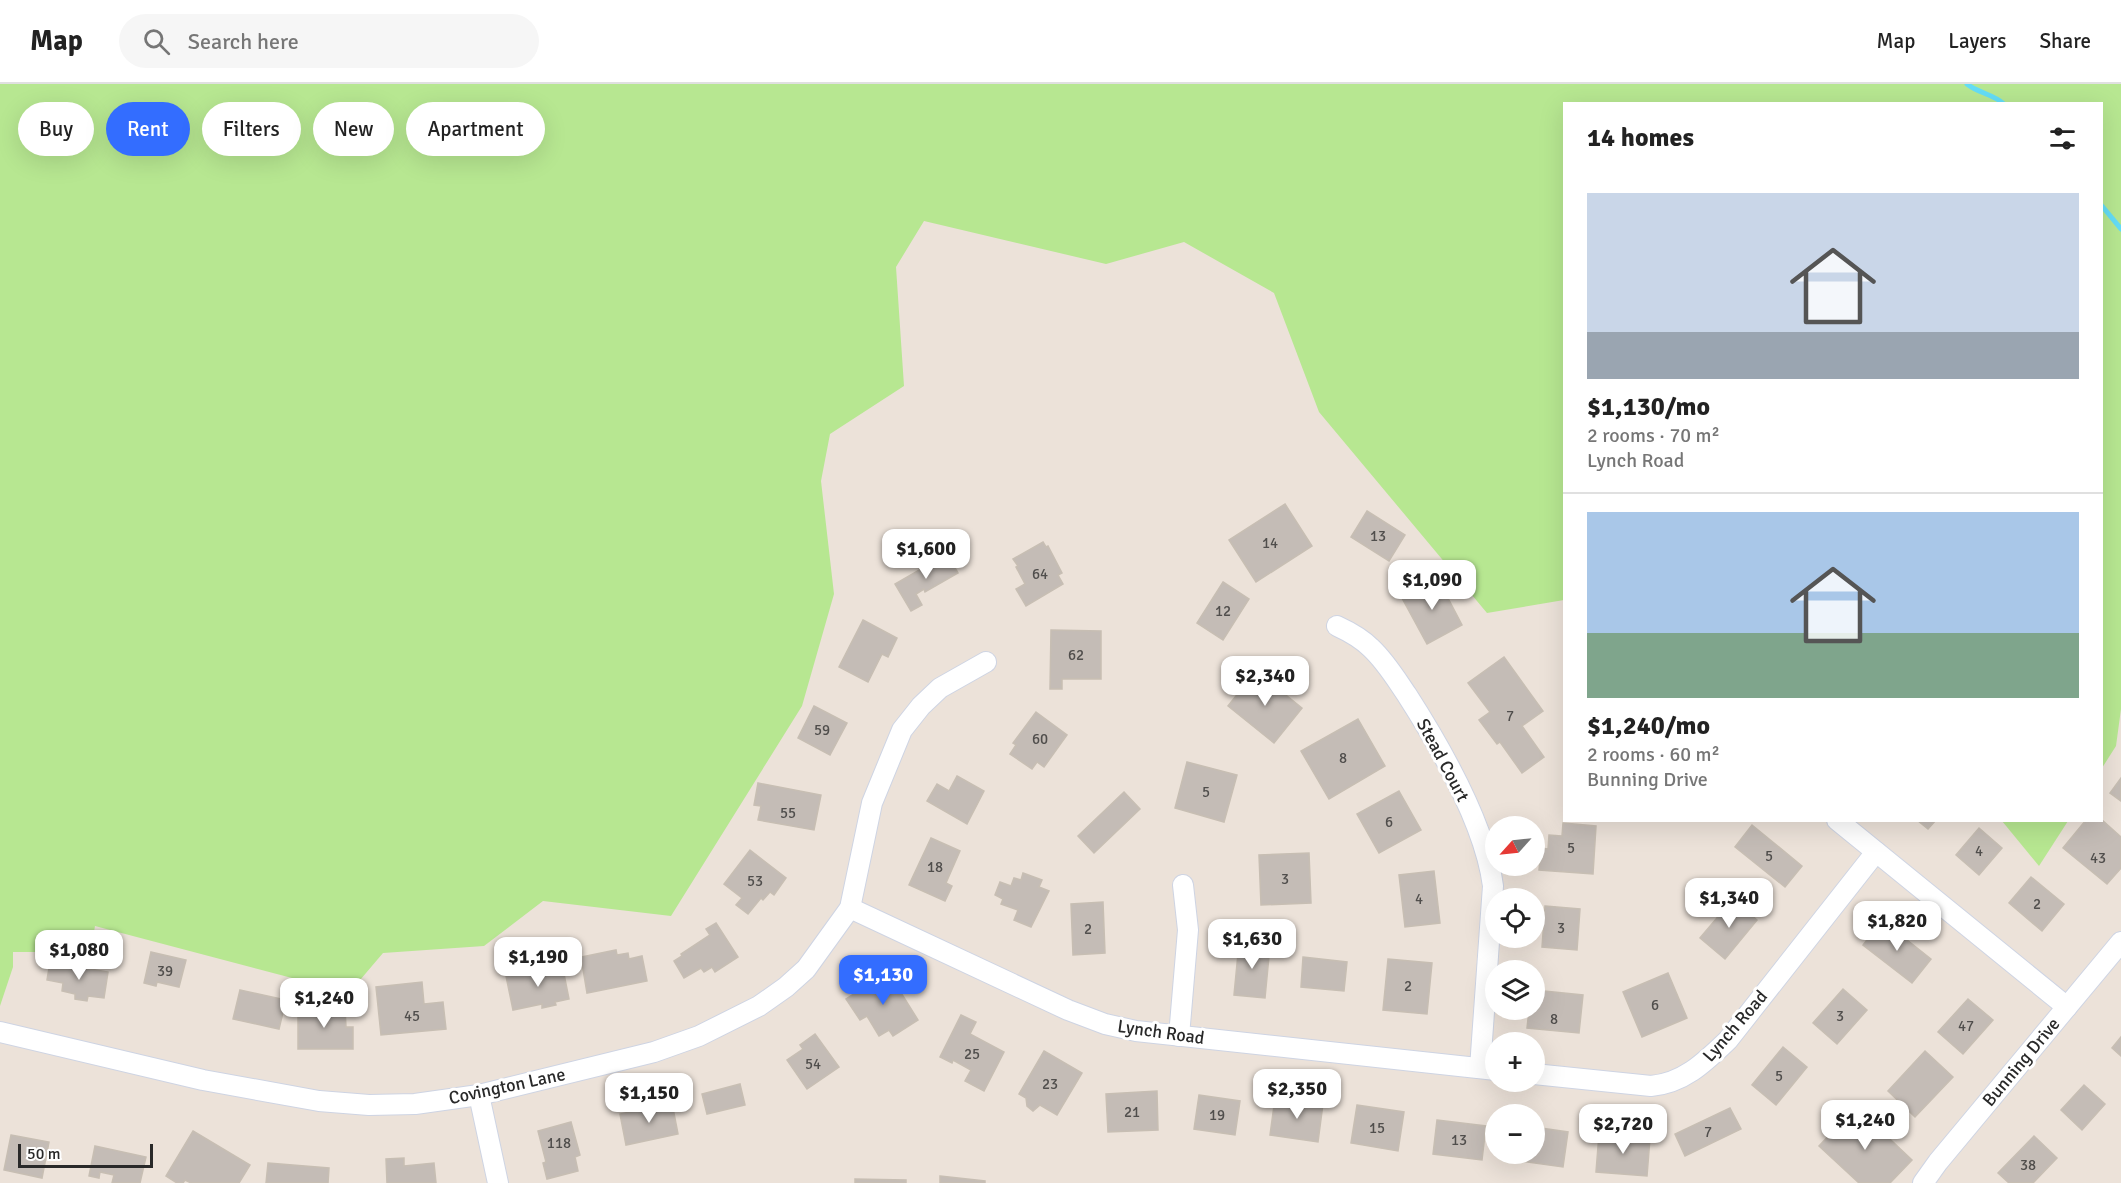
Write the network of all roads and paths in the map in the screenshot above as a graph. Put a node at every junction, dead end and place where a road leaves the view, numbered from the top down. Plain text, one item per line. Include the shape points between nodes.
1 (1337, 626) dead end
2 (986, 662) dead end
3 (1840, 822) edge
4 (1876, 852) junction
5 (1183, 885) dead end
6 (850, 908) junction
7 (2121, 942) edge
8 (2067, 1007) junction
9 (0, 1032) edge
10 (1489, 1032) edge
11 (1179, 1036) junction
12 (1485, 1069) edge
13 (1545, 1075) edge
14 (479, 1095) junction
15 (498, 1183) edge
16 (1923, 1183) edge

1 - 10 street, Stead Court via 1372,648 1424,721 1463,793 1490,864 1493,886
2 - 6 street, Covington Lane via 940,688 902,730 872,802
3 - 4 street
4 - 8 street
4 - 13 street, Lynch Road via 1728,1040 1691,1072 1651,1086
5 - 11 street via 1188,930
6 - 11 street, Lynch Road via 1068,1010 1105,1024
6 - 14 street, Covington Lane via 806,969 759,1006 699,1036 654,1052
7 - 8 street, Bunning Drive
8 - 16 street, Bunning Drive
9 - 14 street, Covington Lane via 203,1080 319,1101 415,1104
11 - 12 street, Lynch Road
14 - 15 street

